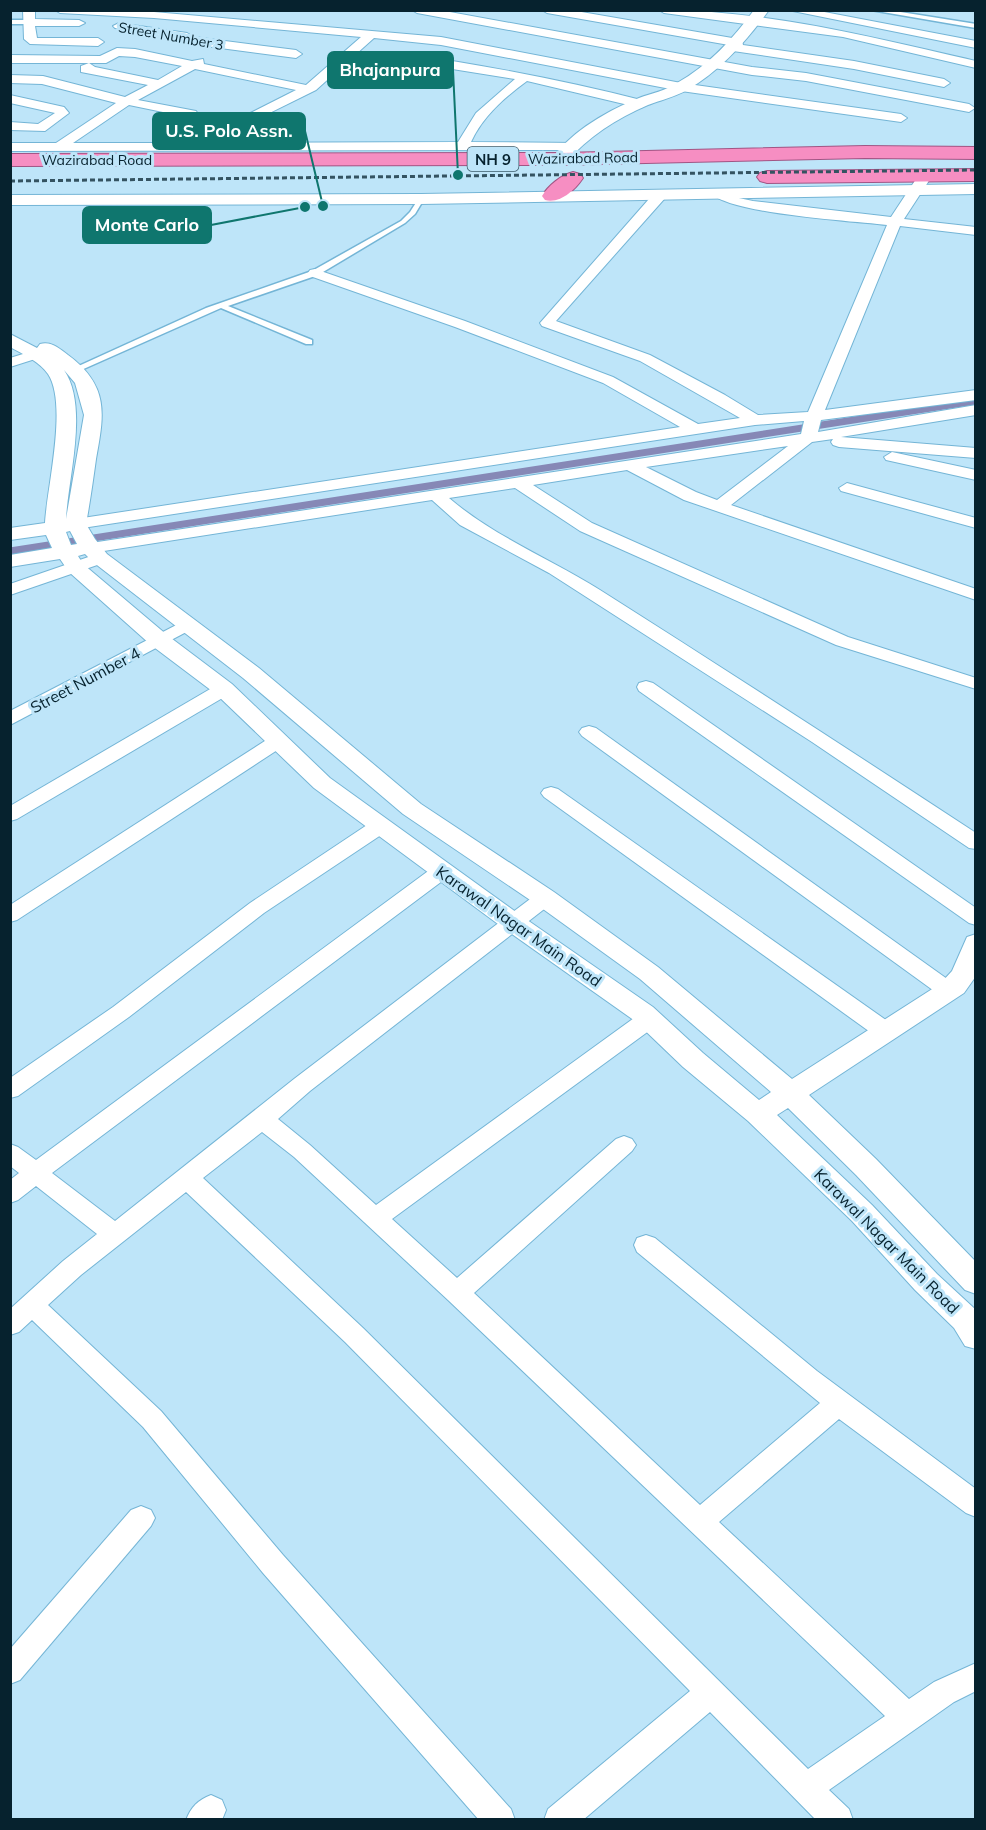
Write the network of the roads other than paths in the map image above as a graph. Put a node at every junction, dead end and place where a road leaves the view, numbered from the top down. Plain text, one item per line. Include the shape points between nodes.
1 (60, 10) edge
2 (417, 10) edge
3 (547, 10) edge
4 (664, 10) edge
5 (793, 10) edge
6 (874, 10) edge
7 (29, 16) edge
8 (758, 16) edge
9 (10, 22) edge
10 (975, 26) edge
11 (371, 35) junction
12 (98, 42) dead end
13 (224, 45) junction
14 (735, 45) junction
15 (975, 45) edge
16 (296, 54) dead end
17 (400, 57) dead end
18 (10, 59) edge
19 (102, 60) junction
20 (713, 64) junction
21 (195, 65) junction
22 (975, 65) edge
23 (525, 77) junction
24 (10, 79) edge
25 (944, 82) dead end
26 (162, 84) junction
27 (681, 87) junction
28 (308, 89) junction
29 (10, 99) edge
30 (127, 101) junction
31 (641, 104) junction
32 (969, 108) dead end
33 (192, 114) dead end
34 (902, 118) dead end
35 (10, 126) edge
36 (463, 146) junction
37 (10, 147) edge
38 (59, 147) junction
39 (192, 147) junction
40 (566, 152) junction
41 (975, 153) edge
42 (10, 160) edge
43 (975, 175) edge
44 (573, 178) junction
45 (10, 182) edge
46 (921, 182) junction
47 (975, 189) edge
48 (718, 193) junction
49 (661, 194) junction
50 (552, 196) junction
51 (421, 199) junction
52 (10, 200) edge
53 (895, 222) junction
54 (975, 231) edge
55 (315, 273) junction
56 (222, 306) junction
57 (10, 326) edge
58 (10, 339) edge
59 (309, 342) dead end
60 (42, 352) junction
61 (10, 363) edge
62 (76, 369) junction
63 (975, 395) edge
64 (975, 410) edge
65 (755, 420) junction
66 (695, 429) junction
67 (809, 431) junction
68 (834, 441) junction
69 (975, 453) edge
70 (629, 465) junction
71 (975, 475) edge
72 (518, 482) junction
73 (847, 488) dead end
74 (435, 495) junction
75 (719, 506) junction
76 (975, 523) edge
77 (10, 534) edge
78 (74, 542) junction
79 (10, 561) edge
80 (10, 590) edge
81 (975, 595) edge
82 (186, 625) junction
83 (159, 640) junction
84 (975, 684) edge
85 (646, 687) dead end
86 (224, 689) junction
87 (10, 719) edge
88 (589, 732) dead end
89 (278, 741) junction
90 (551, 792) dead end
91 (10, 815) edge
92 (380, 826) junction
93 (975, 843) edge
94 (442, 871) junction
95 (545, 898) junction
96 (10, 915) edge
97 (975, 918) edge
98 (511, 921) junction
99 (973, 957) edge
100 (949, 992) junction
101 (649, 1019) junction
102 (885, 1031) junction
103 (10, 1090) edge
104 (791, 1094) junction
105 (758, 1114) junction
106 (262, 1119) junction
107 (624, 1145) dead end
108 (10, 1154) edge
109 (35, 1173) junction
110 (186, 1177) junction
111 (10, 1194) edge
112 (376, 1218) junction
113 (114, 1234) junction
114 (646, 1245) dead end
115 (971, 1269) edge
116 (926, 1282) junction
117 (457, 1293) junction
118 (32, 1305) junction
119 (10, 1326) edge
120 (975, 1337) edge
121 (839, 1403) junction
122 (975, 1505) edge
123 (141, 1518) dead end
124 (701, 1521) junction
125 (10, 1671) edge
126 (975, 1676) edge
127 (711, 1692) junction
128 (907, 1717) junction
129 (807, 1788) junction
130 (500, 1820) edge
131 (559, 1820) edge
132 (838, 1820) edge

1 - 11 street
2 - 20 street
3 - 14 street
4 - 8 street
5 - 15 street
6 - 10 lane
7 - 9 lane, Street Number 3
7 - 12 street via 30,39 34,42
7 - 13 street, Street Number 3 via 118,26
8 - 14 street
8 - 22 street
11 - 27 street via 441,41
11 - 28 street
13 - 16 street, Street Number 3
13 - 21 street
14 - 20 street
14 - 25 street
17 - 23 street
18 - 19 street
19 - 21 street via 126,52
19 - 26 street via 85,69
20 - 27 street
20 - 32 street
21 - 26 street
21 - 28 street
23 - 31 street
23 - 36 street via 476,120
24 - 30 street via 43,80
26 - 30 street
27 - 31 street
27 - 34 street
28 - 39 street
29 - 35 street via 63,113 41,128
30 - 33 street
30 - 38 street
31 - 40 street via 611,118
36 - 39 street
36 - 40 street
37 - 38 street
38 - 39 street
40 - 41 highway, Wazirabad Road / NH 9
40 - 42 highway, Wazirabad Road / NH 9
43 - 46 highway, Wazirabad Road / NH 9
44 - 45 highway, Wazirabad Road / NH 9
44 - 46 highway, Wazirabad Road / NH 9
44 - 50 highway
46 - 47 street
46 - 48 street
46 - 53 street
48 - 49 street
48 - 53 street via 740,203
49 - 50 street
49 - 65 street via 547,323 645,358
50 - 51 street
51 - 52 street
51 - 55 lane via 403,222
53 - 54 street
53 - 67 street
55 - 56 lane
55 - 66 street via 608,380
56 - 59 lane
56 - 62 lane
57 - 60 street
58 - 60 street
60 - 61 street
60 - 62 street
60 - 78 street via 58,375 66,408
62 - 78 street via 86,385 94,415
63 - 67 street
64 - 67 street
65 - 66 street
65 - 67 street
66 - 78 street
67 - 68 street
67 - 70 street
67 - 75 street
68 - 69 street
68 - 71 street
70 - 72 street
70 - 75 street
72 - 74 street
72 - 84 street via 586,527 842,641
73 - 76 street
74 - 78 street
74 - 93 street via 466,521 555,569
75 - 81 street
77 - 78 street
78 - 79 street
78 - 80 street
78 - 82 street
78 - 83 street, Karawal Nagar Main Road
82 - 83 street, Street Number 4
82 - 95 street via 251,673 412,809
83 - 86 street, Karawal Nagar Main Road
83 - 87 street, Street Number 4
85 - 97 street
86 - 89 street, Karawal Nagar Main Road
86 - 91 street
88 - 100 street
89 - 92 street, Karawal Nagar Main Road via 322,783
89 - 96 street
90 - 102 street
92 - 94 street, Karawal Nagar Main Road
92 - 103 street via 257,908 121,1012
94 - 98 street, Karawal Nagar Main Road
94 - 109 street
95 - 98 street
95 - 104 street via 649,973
98 - 101 street, Karawal Nagar Main Road
98 - 106 street
99 - 100 street via 959,983
100 - 102 street
101 - 105 street, Karawal Nagar Main Road
101 - 112 street
102 - 104 street
104 - 105 street
104 - 115 street
105 - 116 street, Karawal Nagar Main Road
106 - 110 street
106 - 112 street
107 - 117 street
108 - 109 street
109 - 111 street
109 - 113 street
110 - 113 street
110 - 127 street via 354,1335
112 - 117 street
113 - 118 street
114 - 121 street
115 - 116 street
116 - 120 street, Karawal Nagar Main Road via 965,1319
117 - 124 street
118 - 119 street
118 - 130 street via 152,1419 273,1564
121 - 122 street
121 - 124 street
123 - 125 street
124 - 128 street
126 - 128 street
127 - 129 street
127 - 131 street
128 - 129 street
129 - 132 street

